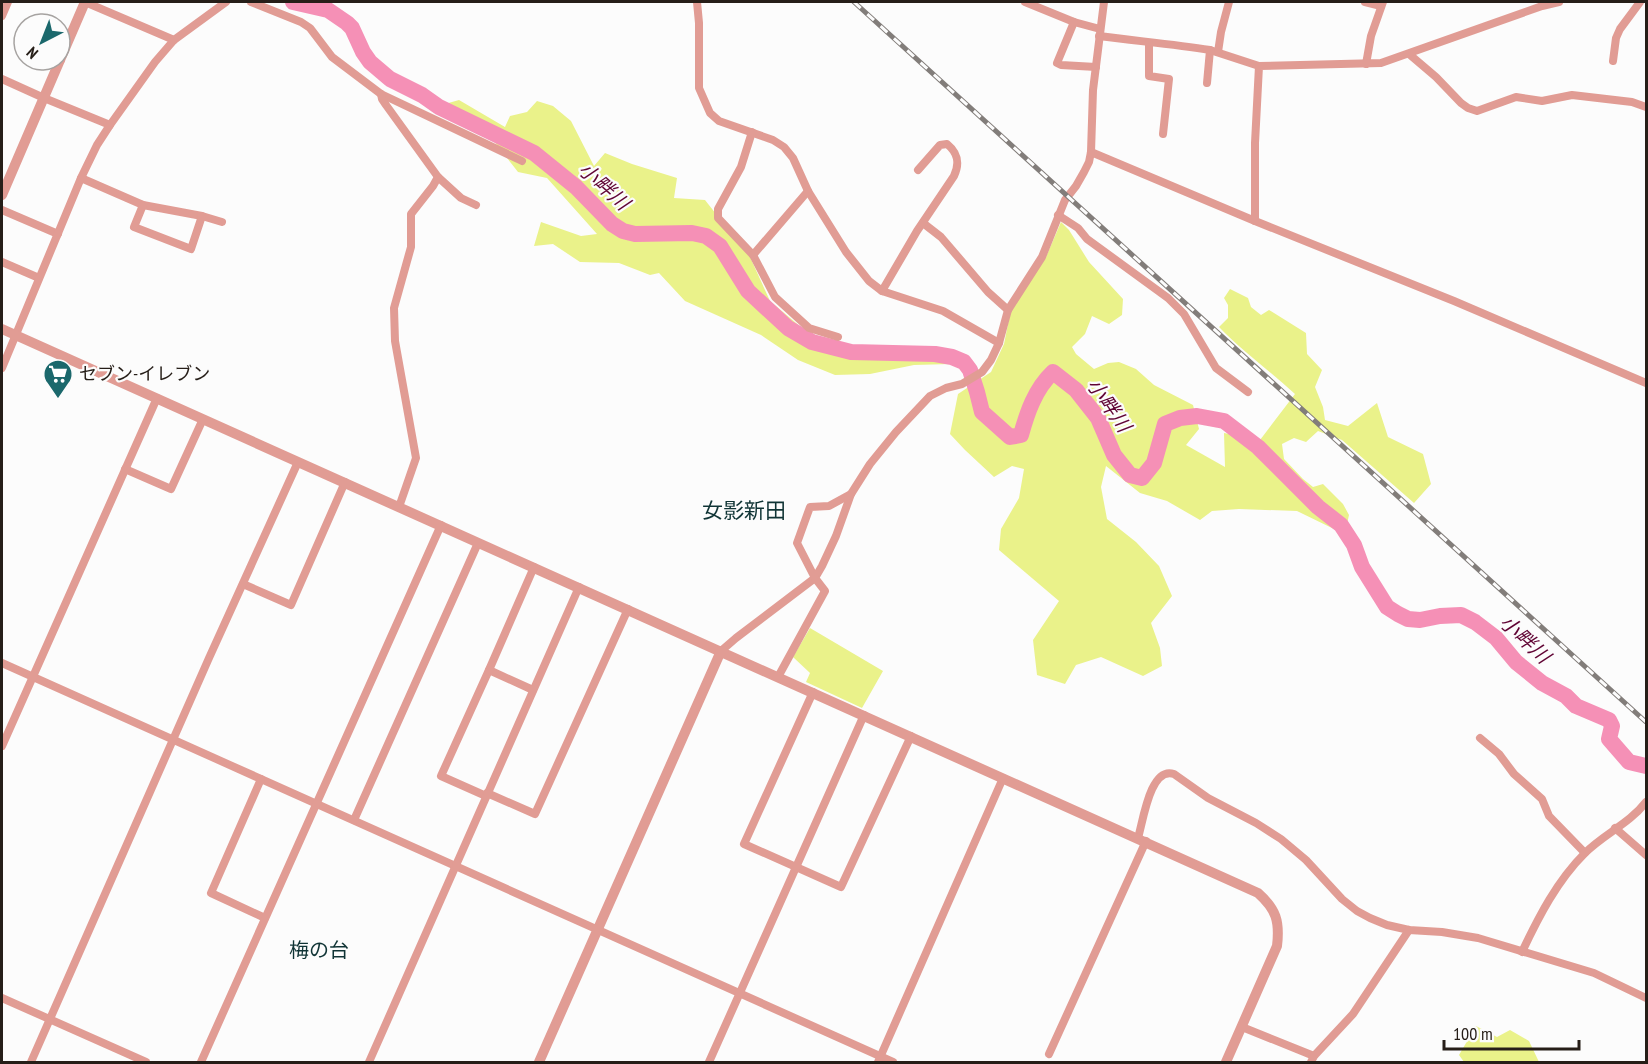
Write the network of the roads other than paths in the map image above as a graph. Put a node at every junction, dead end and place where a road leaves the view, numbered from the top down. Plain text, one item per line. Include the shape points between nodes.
1 (8, 2) edge
2 (85, 2) edge
3 (226, 2) edge
4 (251, 2) edge
5 (697, 2) edge
6 (1025, 2) edge
7 (1104, 2) edge
8 (1229, 2) edge
9 (1365, 2) edge
10 (1559, 2) edge
11 (1640, 2) edge
12 (1382, 4) edge
13 (2, 16) edge
14 (1074, 22) junction
15 (72, 32) edge
16 (1099, 33) junction
17 (174, 40) junction
18 (1149, 43) junction
19 (1214, 51) junction
20 (1409, 54) junction
21 (1613, 61) dead end
22 (1366, 64) junction
23 (1259, 66) junction
24 (1098, 71) junction
25 (55, 72) edge
26 (2, 79) edge
27 (1207, 83) dead end
28 (381, 94) junction
29 (44, 98) junction
30 (1647, 107) edge
31 (110, 125) junction
32 (752, 132) junction
33 (1163, 134) dead end
34 (1091, 152) junction
35 (522, 161) dead end
36 (918, 170) dead end
37 (438, 177) junction
38 (81, 178) junction
39 (808, 191) junction
40 (2, 195) edge
41 (142, 205) junction
42 (476, 205) dead end
43 (2, 210) edge
44 (1059, 214) junction
45 (202, 216) junction
46 (1255, 221) junction
47 (222, 222) dead end
48 (923, 223) junction
49 (58, 234) junction
50 (753, 255) junction
51 (2, 262) edge
52 (39, 278) junction
53 (882, 291) junction
54 (1008, 310) junction
55 (2, 329) edge
56 (16, 335) junction
57 (838, 337) dead end
58 (999, 343) junction
59 (2, 368) edge
60 (1647, 383) edge
61 (1248, 392) dead end
62 (157, 398) junction
63 (203, 419) junction
64 (298, 462) junction
65 (125, 469) junction
66 (345, 482) junction
67 (851, 494) junction
68 (399, 507) junction
69 (441, 525) junction
70 (478, 543) junction
71 (534, 567) junction
72 (815, 578) junction
73 (243, 584) junction
74 (579, 587) junction
75 (628, 609) junction
76 (721, 651) junction
77 (2, 663) edge
78 (489, 670) junction
79 (778, 676) junction
80 (33, 677) junction
81 (533, 690) junction
82 (813, 692) junction
83 (864, 715) junction
84 (910, 736) junction
85 (1480, 738) dead end
86 (173, 740) junction
87 (2, 746) edge
88 (1003, 778) junction
89 (261, 779) junction
90 (487, 795) junction
91 (1647, 802) edge
92 (316, 804) junction
93 (354, 820) junction
94 (1615, 828) junction
95 (1142, 840) junction
96 (1585, 853) junction
97 (1647, 855) edge
98 (454, 867) junction
99 (796, 867) junction
100 (265, 918) junction
101 (597, 930) junction
102 (1409, 930) junction
103 (1522, 952) junction
104 (740, 994) junction
105 (2, 998) edge
106 (1647, 998) edge
107 (50, 1020) junction
108 (1242, 1027) junction
109 (1049, 1054) dead end
110 (1313, 1059) edge
111 (880, 1060) edge
112 (31, 1062) edge
113 (146, 1062) edge
114 (201, 1062) edge
115 (369, 1062) edge
116 (539, 1062) edge
117 (709, 1062) edge
118 (893, 1062) edge
119 (1226, 1062) edge

1 - 13 street
2 - 15 street
2 - 17 street
3 - 17 street
4 - 28 street via 310,28 332,57
5 - 32 street via 699,88 705,105 719,121
6 - 14 street
7 - 16 street
8 - 19 street
9 - 12 street
10 - 20 street
11 - 21 street via 1620,29
12 - 22 street
14 - 16 street
14 - 24 street via 1057,63
16 - 18 street
16 - 24 street
17 - 31 street
18 - 19 street
18 - 33 street via 1149,76 1170,79
19 - 23 street
19 - 27 street
20 - 22 street
20 - 30 street via 1461,103 1477,111 1516,97 1542,101 1572,95
22 - 23 street
23 - 46 street
24 - 34 street via 1093,90
25 - 29 street
26 - 29 street
28 - 35 street
28 - 37 street
29 - 31 street
29 - 40 street
31 - 38 street
32 - 39 street via 784,147
32 - 50 street via 741,167 718,208 718,218
34 - 44 street
34 - 46 street
36 - 48 street via 940,145 947,144 956,156 958,167 954,176
37 - 42 street via 461,198
37 - 68 street via 411,214 411,247 394,308 395,341 416,458
38 - 41 street
38 - 49 street
39 - 50 street
39 - 53 street via 846,252
41 - 45 street
41 - 45 street via 134,226 191,249
43 - 49 street
44 - 54 street via 1042,256
44 - 61 street via 1168,298 1184,314 1216,368
45 - 47 street
46 - 60 street
48 - 53 street
48 - 54 street via 941,237
49 - 52 street
50 - 57 street via 775,297 809,328
51 - 52 street
52 - 56 street
53 - 58 street via 943,311
54 - 58 street
55 - 56 street
56 - 59 street
56 - 62 street
58 - 67 street via 981,373 930,396 896,432
62 - 63 street
62 - 65 street
63 - 64 street
63 - 65 street via 171,489
64 - 66 street
64 - 73 street
65 - 80 street
66 - 68 street
66 - 73 street via 291,605
67 - 72 street
67 - 72 street via 829,506 810,507 797,543
68 - 69 street
69 - 70 street
69 - 92 street
70 - 71 street
70 - 93 street
71 - 74 street
71 - 78 street
72 - 76 street
72 - 79 street via 825,591
73 - 86 street
74 - 75 street
74 - 81 street
75 - 76 street
75 - 90 street via 535,814
76 - 79 street
76 - 101 street
77 - 80 street
78 - 81 street
78 - 90 street via 441,776
79 - 82 street
80 - 86 street
80 - 87 street
81 - 90 street
82 - 83 street
82 - 99 street via 744,844
83 - 84 street
83 - 99 street
84 - 88 street
84 - 99 street via 841,887
85 - 96 street via 1542,799 1549,816
86 - 89 street
86 - 107 street
88 - 95 street
88 - 111 street
89 - 92 street
89 - 100 street via 211,893
90 - 98 street
91 - 94 street
92 - 93 street
92 - 100 street
93 - 98 street
94 - 96 street
94 - 97 street
95 - 102 street via 1149,796 1162,774 1169,772 1281,839 1357,911
95 - 108 street via 1248,887 1272,908 1279,930 1277,946
95 - 109 street
96 - 103 street via 1560,881
98 - 101 street
98 - 115 street
99 - 104 street
100 - 114 street
101 - 104 street
101 - 116 street
102 - 103 street via 1478,938
102 - 110 street via 1353,1014
103 - 106 street via 1594,973
104 - 111 street
104 - 117 street
105 - 107 street
107 - 112 street
107 - 113 street
108 - 110 street
108 - 119 street
111 - 118 street

